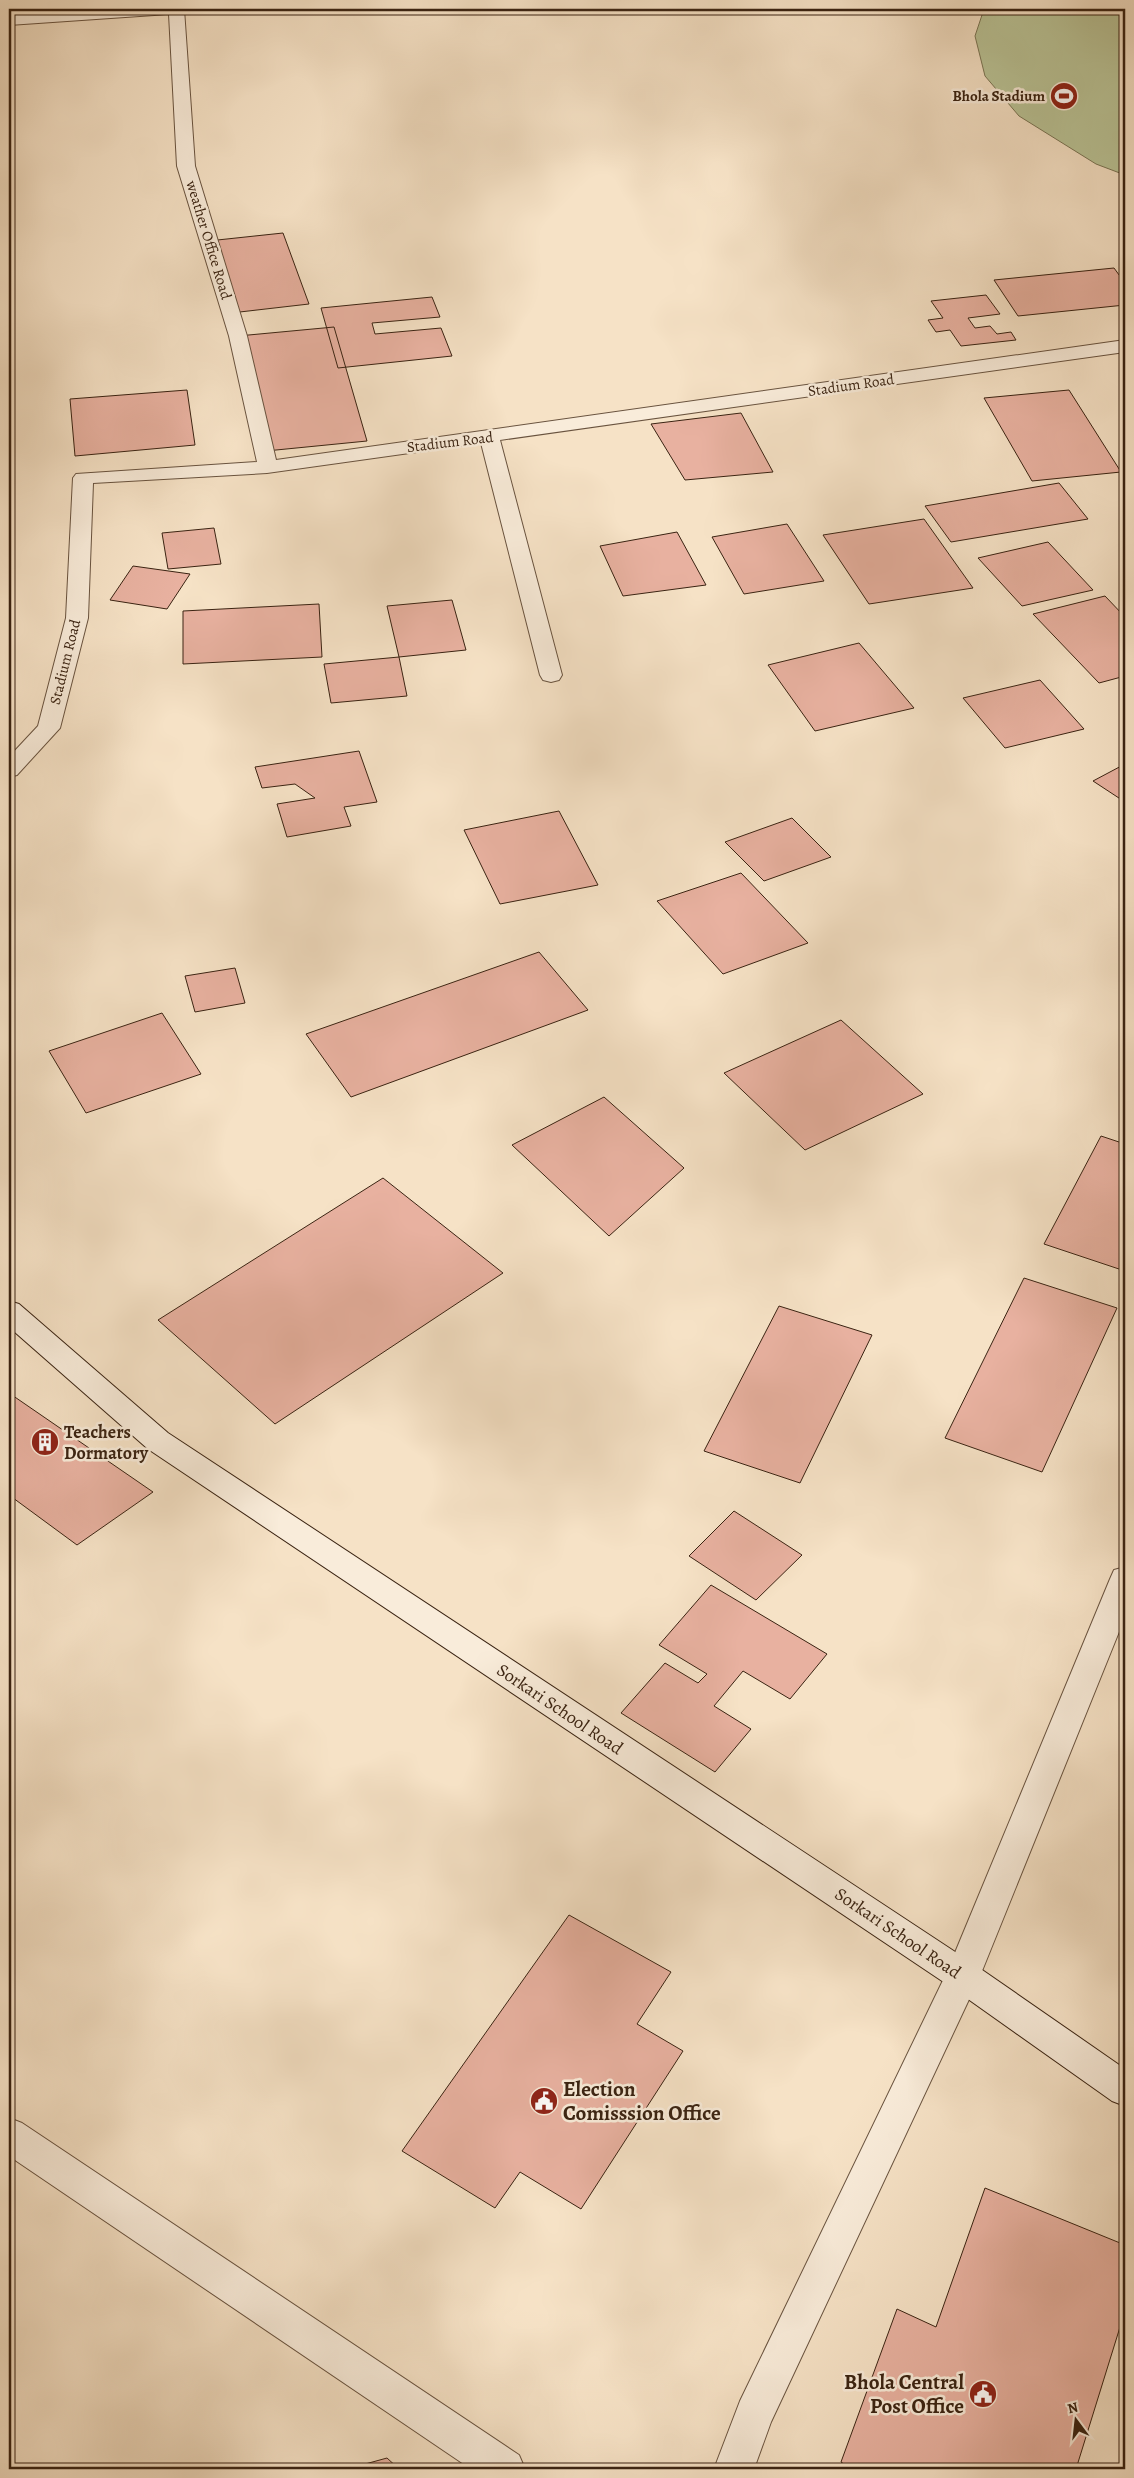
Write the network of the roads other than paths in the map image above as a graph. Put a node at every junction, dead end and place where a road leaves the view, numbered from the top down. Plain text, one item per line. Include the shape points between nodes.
1 (170, 9) edge
2 (176, 9) edge
3 (9, 20) edge
4 (1125, 346) edge
5 (489, 437) junction
6 (267, 467) junction
7 (551, 675) dead end
8 (9, 770) edge
9 (12, 1318) edge
10 (1125, 1579) edge
11 (962, 1976) junction
12 (1125, 2090) edge
13 (9, 2135) edge
14 (505, 2469) edge
15 (734, 2469) edge

1 - 3 street
2 - 6 street, weather Office Road via 186,166 238,336
4 - 5 street, Stadium Road
5 - 6 street, Stadium Road
5 - 7 street
6 - 8 street, Stadium Road via 83,478 77,618 49,728
9 - 11 street, Sorkari School Road via 158,1442
10 - 11 street
11 - 12 street, Sorkari School Road
11 - 15 street via 754,2415
13 - 14 street

